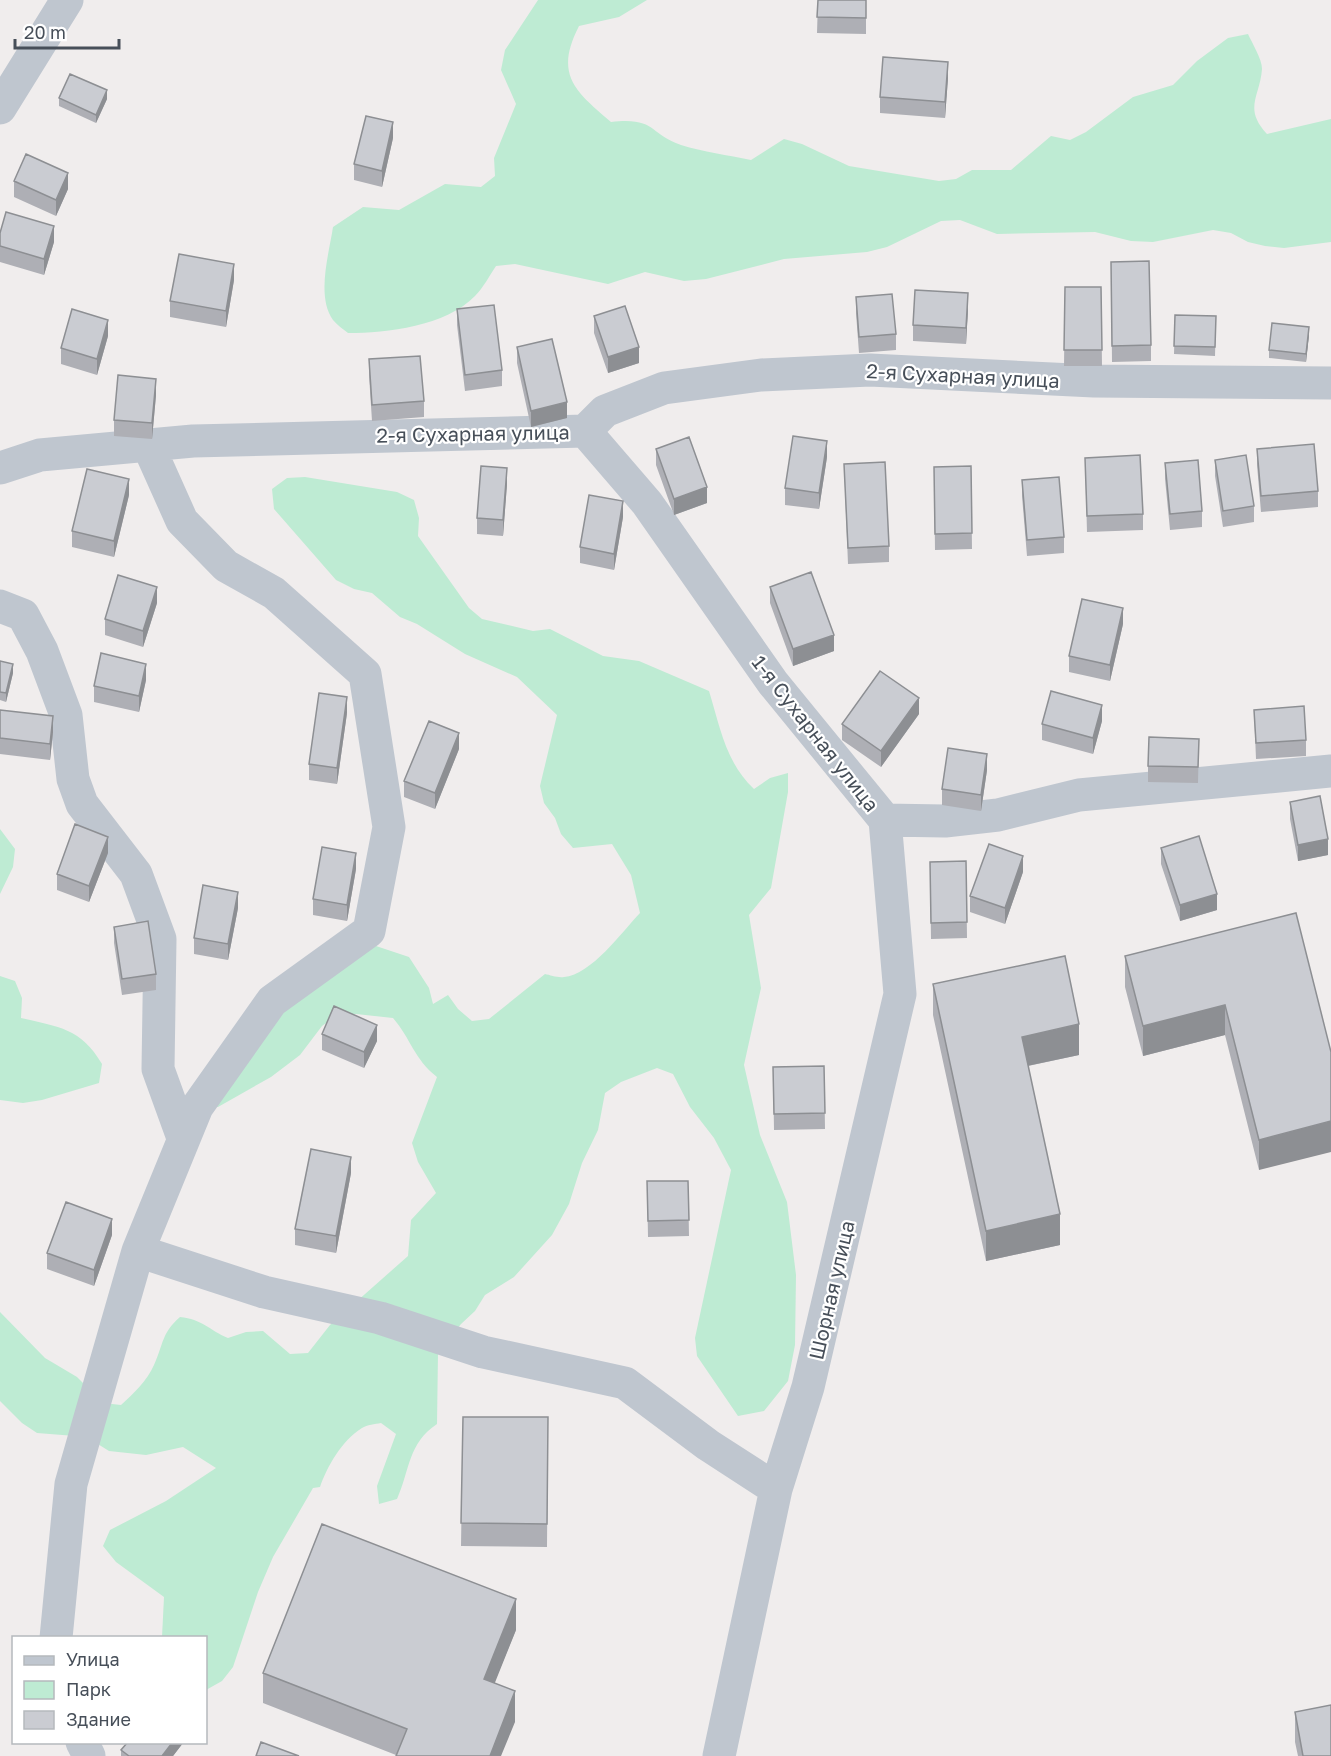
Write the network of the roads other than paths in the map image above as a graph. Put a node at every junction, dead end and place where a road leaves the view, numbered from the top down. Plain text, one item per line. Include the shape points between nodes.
1 (68, 0) edge
2 (0, 108) edge
3 (1331, 383) edge
4 (585, 430) junction
5 (147, 445) junction
6 (0, 468) edge
7 (0, 606) edge
8 (1331, 771) edge
9 (885, 820) junction
10 (183, 1138) junction
11 (138, 1251) junction
12 (776, 1488) junction
13 (56, 1636) edge
14 (719, 1756) edge

1 - 2 street
3 - 4 street, 2-я Сухарная улица via 1094,381 870,370 761,375 664,388 605,411
4 - 5 street, 2-я Сухарная улица
4 - 9 street, 1-я Сухарная улица via 647,502 773,683
5 - 6 street, 2-я Сухарная улица via 40,455
5 - 10 street via 182,521 226,566 274,593 365,674 389,827 369,931 272,1001 197,1107
7 - 10 street via 23,615 42,651 66,715 73,779 82,804 136,874 160,939 158,1069
8 - 9 street, 1-я Сухарная улица via 1079,795 998,815 945,821
9 - 12 street, Шорная улица via 900,994 808,1387
10 - 11 street
11 - 12 street via 264,1292 380,1318 483,1352 625,1383 708,1445
11 - 13 street via 71,1484
12 - 14 street, Шорная улица

